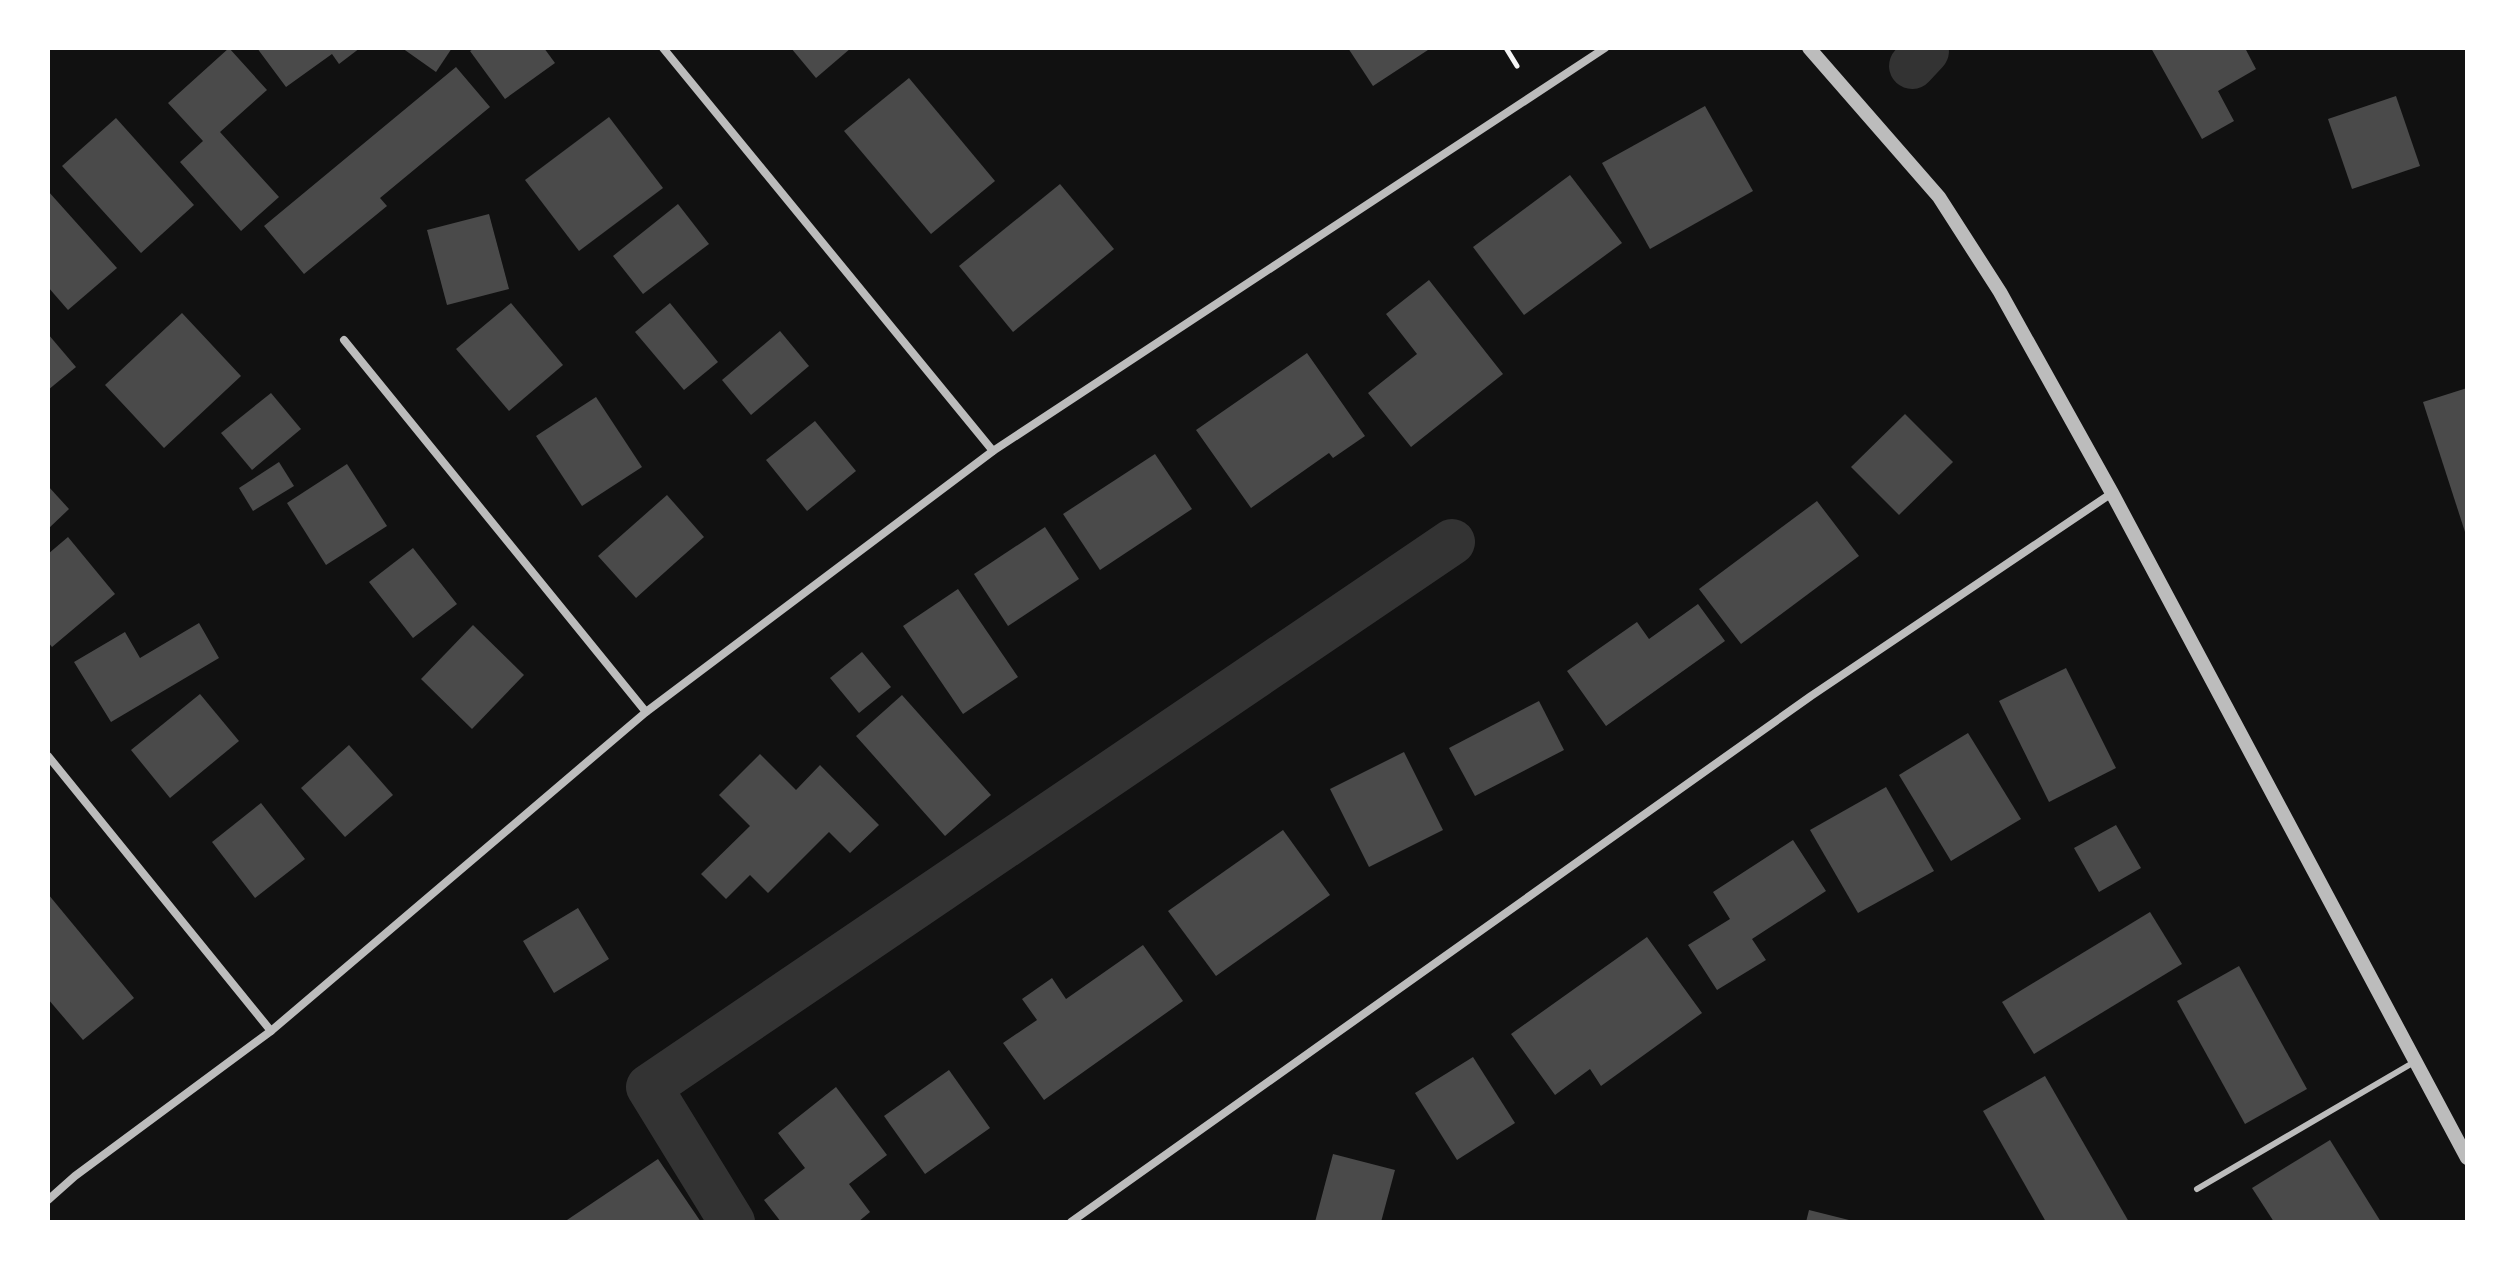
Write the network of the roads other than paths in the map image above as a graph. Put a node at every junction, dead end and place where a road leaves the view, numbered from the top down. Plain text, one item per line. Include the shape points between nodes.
1 (663, 48) edge
2 (1605, 48) edge
3 (1809, 48) edge
4 (344, 340) dead end
5 (993, 451) junction
6 (2112, 493) junction
7 (646, 712) junction
8 (48, 756) edge
9 (271, 1031) junction
10 (2416, 1061) junction
11 (2467, 1158) edge
12 (2197, 1189) dead end
13 (48, 1200) edge
14 (1071, 1222) edge

1 - 5 street
2 - 5 street
3 - 6 street via 1939,197 2000,292
4 - 7 street
5 - 7 street
6 - 10 street
6 - 14 street via 1811,696
7 - 9 street
8 - 9 street
9 - 13 street
10 - 11 street
10 - 12 lane

